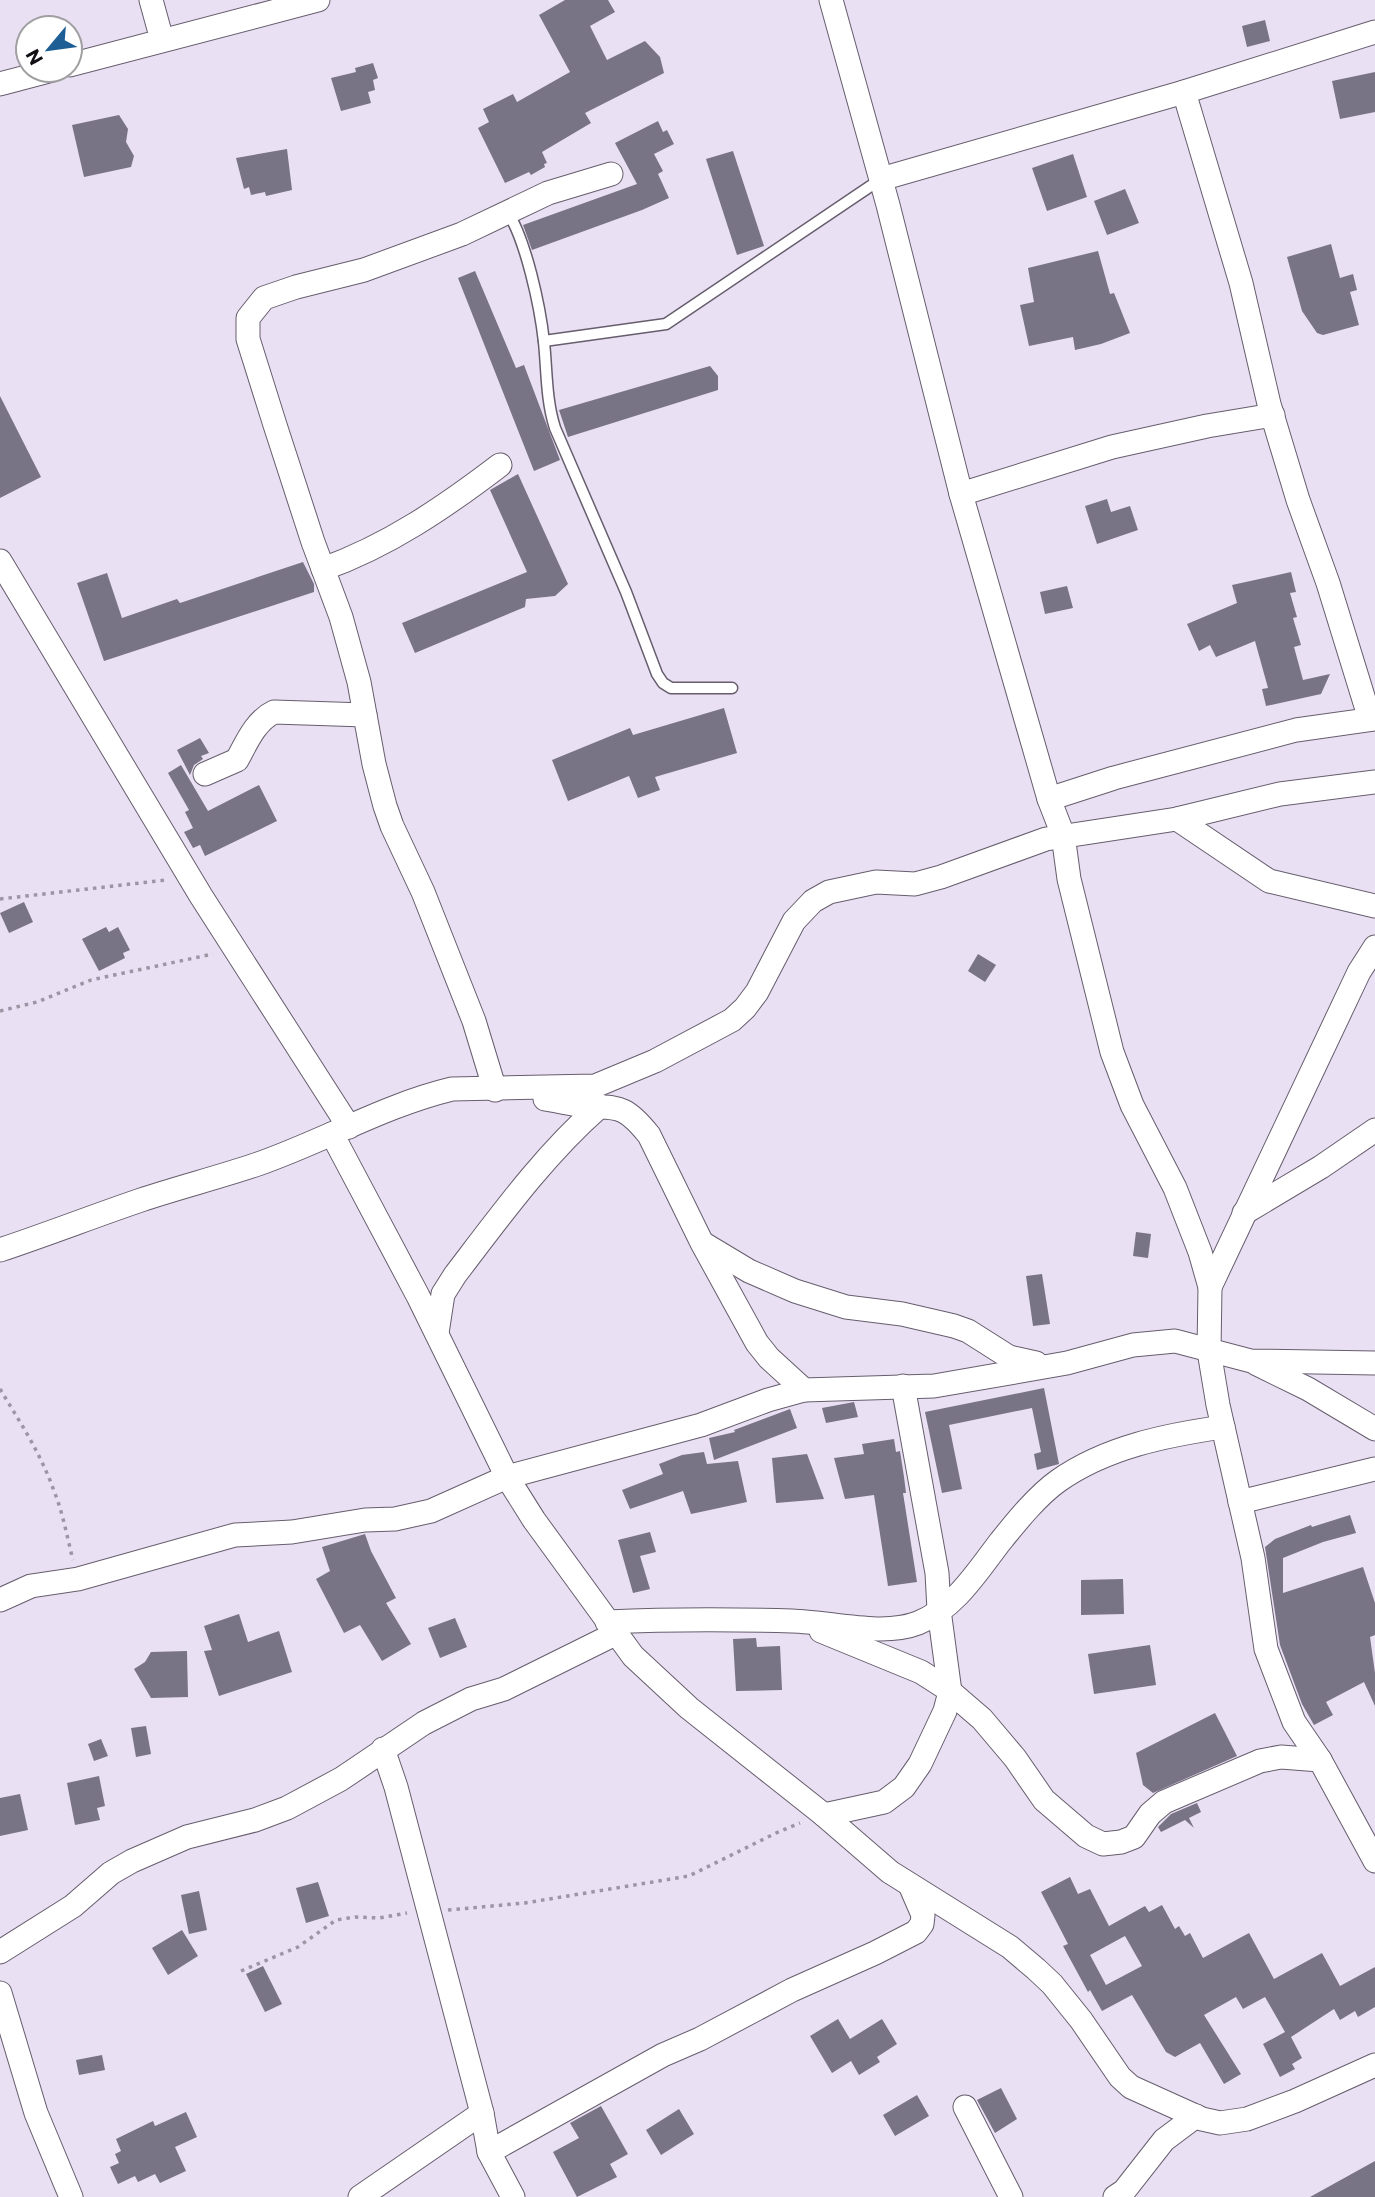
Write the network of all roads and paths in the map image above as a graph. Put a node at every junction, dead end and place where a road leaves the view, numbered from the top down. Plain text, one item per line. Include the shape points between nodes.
1 (151, 0) edge
2 (318, 0) edge
3 (831, 0) edge
4 (1375, 32) edge
5 (162, 40) junction
6 (84, 61) edge
7 (1184, 92) junction
8 (611, 174) dead end
9 (881, 179) junction
10 (507, 211) junction
11 (544, 341) junction
12 (1273, 415) junction
13 (500, 465) dead end
14 (961, 494) junction
15 (0, 561) edge
16 (323, 569) junction
17 (732, 688) dead end
18 (365, 715) junction
19 (1372, 719) edge
20 (205, 774) dead end
21 (1375, 782) edge
22 (1049, 799) junction
23 (1177, 819) junction
24 (1063, 835) junction
25 (189, 877) junction
26 (0, 899) edge
27 (1375, 906) edge
28 (1375, 947) edge
29 (236, 951) junction
30 (0, 1011) edge
31 (497, 1090) junction
32 (600, 1106) junction
33 (1375, 1130) edge
34 (341, 1131) junction
35 (1244, 1213) junction
36 (702, 1243) junction
37 (0, 1250) edge
38 (1210, 1287) junction
39 (437, 1333) junction
40 (1209, 1351) junction
41 (1251, 1361) junction
42 (1375, 1363) edge
43 (1050, 1366) junction
44 (903, 1386) junction
45 (0, 1389) edge
46 (804, 1390) junction
47 (1223, 1427) junction
48 (1375, 1429) edge
49 (1375, 1469) edge
50 (507, 1477) junction
51 (1240, 1502) junction
52 (78, 1579) junction
53 (0, 1600) edge
54 (939, 1610) junction
55 (791, 1621) junction
56 (611, 1628) junction
57 (950, 1692) junction
58 (383, 1749) junction
59 (1320, 1760) junction
60 (824, 1815) junction
61 (1375, 1861) edge
62 (910, 1885) junction
63 (428, 1910) junction
64 (0, 1952) edge
65 (242, 1970) dead end
66 (1, 1997) edge
67 (1375, 2065) edge
68 (965, 2106) dead end
69 (482, 2113) junction
70 (1196, 2116) junction
71 (489, 2152) junction
72 (71, 2197) edge
73 (360, 2197) edge
74 (513, 2197) edge
75 (1011, 2197) edge
76 (1115, 2197) edge

1 - 5 street
2 - 5 street
3 - 9 street
4 - 7 street
5 - 6 street
7 - 9 street
7 - 12 street via 1241,283
8 - 10 street
9 - 11 lane via 666,324
9 - 14 street
10 - 11 lane via 517,227
10 - 16 street via 462,234 364,271 264,298 248,318 248,339
11 - 17 lane via 548,406 555,428 657,674 671,688
12 - 14 street via 1112,447
12 - 19 street via 1297,500
13 - 16 street via 391,539
14 - 22 street
15 - 25 street
16 - 18 street via 341,617
18 - 20 street via 274,712 245,743 237,760
18 - 31 street via 392,826 424,892
19 - 22 street via 1296,730
21 - 23 street via 1280,794
22 - 24 street
23 - 24 street
23 - 27 street via 1269,881
24 - 31 street via 915,884 876,882 829,891 794,922 757,992 732,1020 655,1061 595,1086
24 - 38 street via 1069,879 1112,1052 1132,1105 1175,1188
25 - 26 path
25 - 29 street
28 - 35 street
29 - 30 path via 90,980 37,1002
29 - 34 street
31 - 32 street
31 - 34 street via 452,1089
32 - 36 street via 625,1111 649,1135
32 - 39 street via 539,1167 455,1275 443,1294
33 - 35 street
34 - 37 street via 258,1164
34 - 39 street
35 - 38 street
36 - 43 street via 794,1292 846,1307 954,1326 1009,1357
36 - 46 street via 757,1343
38 - 40 street
39 - 50 street
40 - 41 street
40 - 43 street via 1164,1340
40 - 47 street
41 - 42 street
41 - 48 street
43 - 44 street via 934,1386
44 - 46 street
44 - 54 street via 927,1507
45 - 52 path via 32,1441 55,1492
46 - 50 street via 701,1424
47 - 51 street
47 - 54 street via 1142,1442 1057,1482 957,1597
49 - 51 street
50 - 52 street via 431,1511 292,1532 235,1535
50 - 56 street
51 - 59 street via 1266,1649 1294,1722
52 - 53 street via 31,1586
54 - 55 street via 904,1628
54 - 57 street
55 - 56 street via 712,1618
55 - 57 street via 921,1672
56 - 58 street via 504,1689 471,1699 424,1723
56 - 60 street via 689,1708
57 - 59 street via 982,1719 1044,1800 1086,1836 1103,1844 1134,1836 1164,1802 1242,1768 1280,1757
57 - 60 street via 920,1764 904,1787 884,1802
58 - 63 street
58 - 64 street via 341,1779 287,1808 187,1837 132,1861 73,1906
59 - 61 street
60 - 62 street
60 - 63 path via 689,1876 526,1903
62 - 70 street via 1010,1947 1036,1969 1131,2087
62 - 71 street via 923,1915 916,1932 663,2055
63 - 65 path via 336,1920 298,1947
63 - 69 street
66 - 72 street via 36,2113
67 - 70 street via 1247,2119 1220,2123
68 - 75 street
69 - 71 street
69 - 73 street
70 - 76 street via 1164,2140
71 - 74 street

